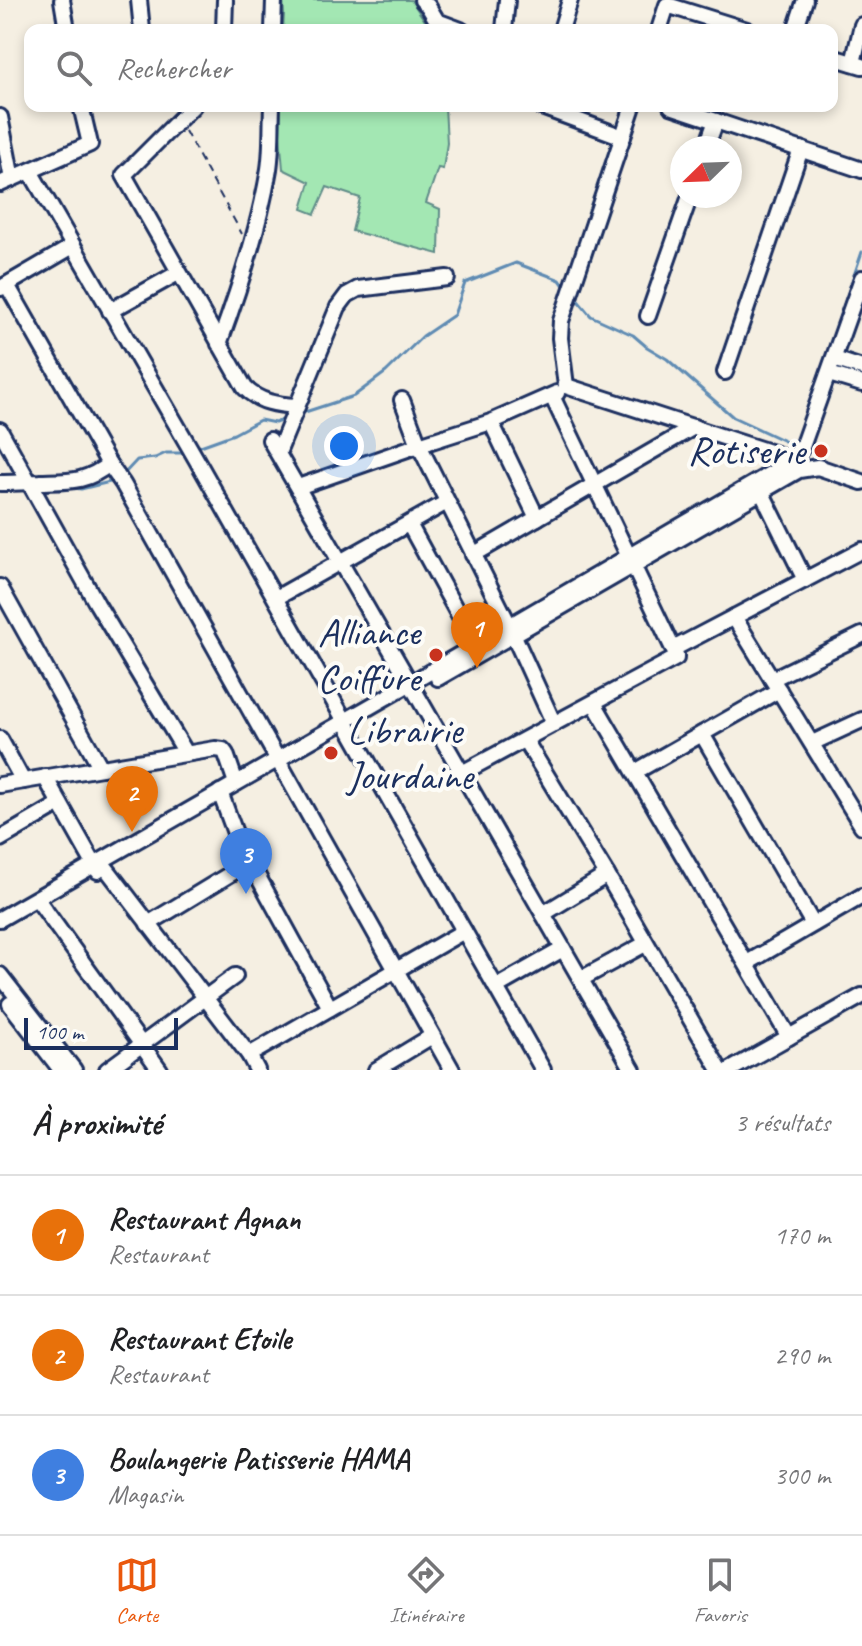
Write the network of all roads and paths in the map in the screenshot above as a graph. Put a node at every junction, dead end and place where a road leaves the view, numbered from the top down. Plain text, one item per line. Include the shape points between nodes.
1 (62, 0) edge
2 (139, 0) edge
3 (225, 0) edge
4 (274, 0) edge
5 (422, 0) edge
6 (507, 0) edge
7 (570, 0) edge
8 (805, 0) edge
9 (66, 24) edge
10 (141, 24) edge
11 (224, 24) edge
12 (273, 24) edge
13 (445, 24) edge
14 (505, 24) edge
15 (563, 24) edge
16 (661, 24) edge
17 (728, 24) edge
18 (797, 24) edge
19 (862, 25) edge
20 (857, 65) edge
21 (82, 112) edge
22 (187, 112) edge
23 (272, 112) edge
24 (555, 112) edge
25 (631, 112) edge
26 (689, 112) edge
27 (0, 117) edge
28 (178, 121) junction
29 (716, 121) junction
30 (710, 136) edge
31 (623, 137) junction
32 (801, 149) junction
33 (862, 170) edge
34 (30, 171) junction
35 (6, 182) edge
36 (686, 208) edge
37 (73, 246) junction
38 (251, 249) junction
39 (178, 273) junction
40 (447, 278) dead end
41 (862, 278) edge
42 (4, 287) edge
43 (110, 311) junction
44 (648, 316) dead end
45 (219, 344) junction
46 (832, 366) junction
47 (862, 368) edge
48 (725, 372) dead end
49 (862, 384) edge
50 (566, 386) junction
51 (552, 396) junction
52 (402, 400) dead end
53 (295, 410) junction
54 (491, 422) junction
55 (694, 427) junction
56 (0, 430) edge
57 (270, 440) dead end
58 (419, 445) junction
59 (278, 453) junction
60 (794, 460) junction
61 (116, 473) junction
62 (30, 482) junction
63 (862, 482) edge
64 (0, 483) edge
65 (595, 485) junction
66 (298, 487) junction
67 (761, 491) junction
68 (447, 502) junction
69 (537, 518) junction
70 (409, 524) junction
71 (862, 550) edge
72 (473, 555) junction
73 (631, 561) junction
74 (341, 562) junction
75 (805, 580) junction
76 (0, 587) edge
77 (276, 598) junction
78 (734, 617) junction
79 (511, 630) junction
80 (862, 635) edge
81 (475, 645) junction
82 (673, 649) junction
83 (776, 684) junction
84 (413, 687) junction
85 (594, 703) junction
86 (862, 720) edge
87 (554, 724) junction
88 (347, 725) junction
89 (702, 734) junction
90 (0, 739) edge
91 (525, 740) junction
92 (812, 743) junction
93 (186, 753) junction
94 (280, 763) junction
95 (101, 768) junction
96 (635, 772) junction
97 (462, 773) junction
98 (45, 777) junction
99 (23, 781) junction
100 (236, 783) junction
101 (0, 785) edge
102 (222, 796) junction
103 (60, 804) junction
104 (857, 807) edge
105 (862, 826) edge
106 (0, 839) edge
107 (250, 862) junction
108 (100, 868) junction
109 (607, 875) junction
110 (862, 896) edge
111 (40, 902) junction
112 (543, 914) junction
113 (0, 919) edge
114 (148, 924) junction
115 (813, 924) junction
116 (0, 929) edge
117 (464, 931) junction
118 (645, 944) junction
119 (563, 949) junction
120 (747, 963) junction
121 (395, 970) junction
122 (0, 975) edge
123 (235, 976) dead end
124 (581, 979) junction
125 (496, 987) junction
126 (0, 991) edge
127 (862, 996) edge
128 (204, 998) junction
129 (330, 1008) junction
130 (432, 1036) junction
131 (789, 1037) junction
132 (141, 1045) junction
133 (249, 1055) junction
134 (61, 1070) edge
135 (74, 1070) edge
136 (107, 1070) edge
137 (160, 1070) edge
138 (257, 1070) edge
139 (376, 1070) edge
140 (452, 1070) edge
141 (543, 1070) edge
142 (633, 1070) edge
143 (720, 1070) edge
144 (730, 1070) edge

1 - 9 street
2 - 10 street
3 - 11 street
4 - 12 street
5 - 13 street
6 - 14 street
7 - 15 street
8 - 18 street
16 - 17 street via 667,5
19 - 20 street
21 - 34 street via 90,144
22 - 28 street
23 - 38 street via 270,166
24 - 31 street
25 - 31 street
26 - 29 street
27 - 35 street
28 - 38 path
28 - 39 street via 124,175
29 - 30 street
29 - 32 street
31 - 50 street via 561,321
32 - 33 street
32 - 48 street
34 - 35 street
34 - 37 street
36 - 44 street
37 - 42 street
37 - 43 street
38 - 45 street
39 - 43 street
39 - 45 street
40 - 53 street via 358,289 347,295
41 - 46 street
42 - 61 street
43 - 77 street
45 - 53 street via 254,397
46 - 47 street
46 - 49 street
46 - 60 street
50 - 51 street
50 - 55 street
51 - 54 street
51 - 65 street
52 - 58 street
53 - 59 street
54 - 58 street
54 - 69 street
55 - 60 street
55 - 65 street
56 - 62 street
57 - 59 street
58 - 66 street
58 - 68 street
59 - 66 street
60 - 73 street
61 - 62 street
61 - 94 street
62 - 64 street
62 - 93 street
63 - 67 street via 808,467
65 - 69 street
65 - 73 street
66 - 74 street
67 - 73 street
67 - 75 street
68 - 70 street
68 - 72 street
69 - 72 street
70 - 74 street
70 - 81 street
71 - 75 street
72 - 79 street
73 - 79 street
73 - 82 street
74 - 77 street
74 - 84 street
75 - 78 street
76 - 95 street
77 - 88 street
78 - 82 street
78 - 83 street
79 - 81 street
79 - 84 street
79 - 87 street
80 - 83 street
81 - 84 street
82 - 85 street via 674,660
83 - 89 street
83 - 92 street
84 - 88 street
84 - 97 street
85 - 87 street
85 - 96 street
86 - 92 street
87 - 91 street
88 - 94 street
88 - 117 street
89 - 96 street
89 - 115 street
90 - 99 street
91 - 97 street
91 - 109 street
92 - 104 street
93 - 95 street
93 - 100 street via 223,750
94 - 100 street
94 - 102 street
94 - 121 street
95 - 98 street
96 - 120 street
97 - 112 street
98 - 99 street
98 - 103 street
99 - 101 street
100 - 102 street
102 - 107 street
102 - 108 street
103 - 106 street
103 - 108 street
104 - 105 street
107 - 114 street
107 - 129 street
108 - 111 street
108 - 114 street
109 - 112 street
109 - 118 street
110 - 115 street
111 - 113 street
111 - 116 street
111 - 132 street
112 - 119 street
114 - 128 street
115 - 120 street
117 - 121 street
117 - 125 street
118 - 124 street
118 - 143 street
119 - 124 street
119 - 125 street
120 - 131 street
121 - 129 street
121 - 130 street
122 - 135 street
123 - 128 street
124 - 142 street
125 - 141 street
126 - 134 street
127 - 131 street
128 - 132 street
128 - 133 street
129 - 133 street
130 - 139 street
130 - 140 street
131 - 144 street
132 - 136 street
132 - 137 street
133 - 138 street

